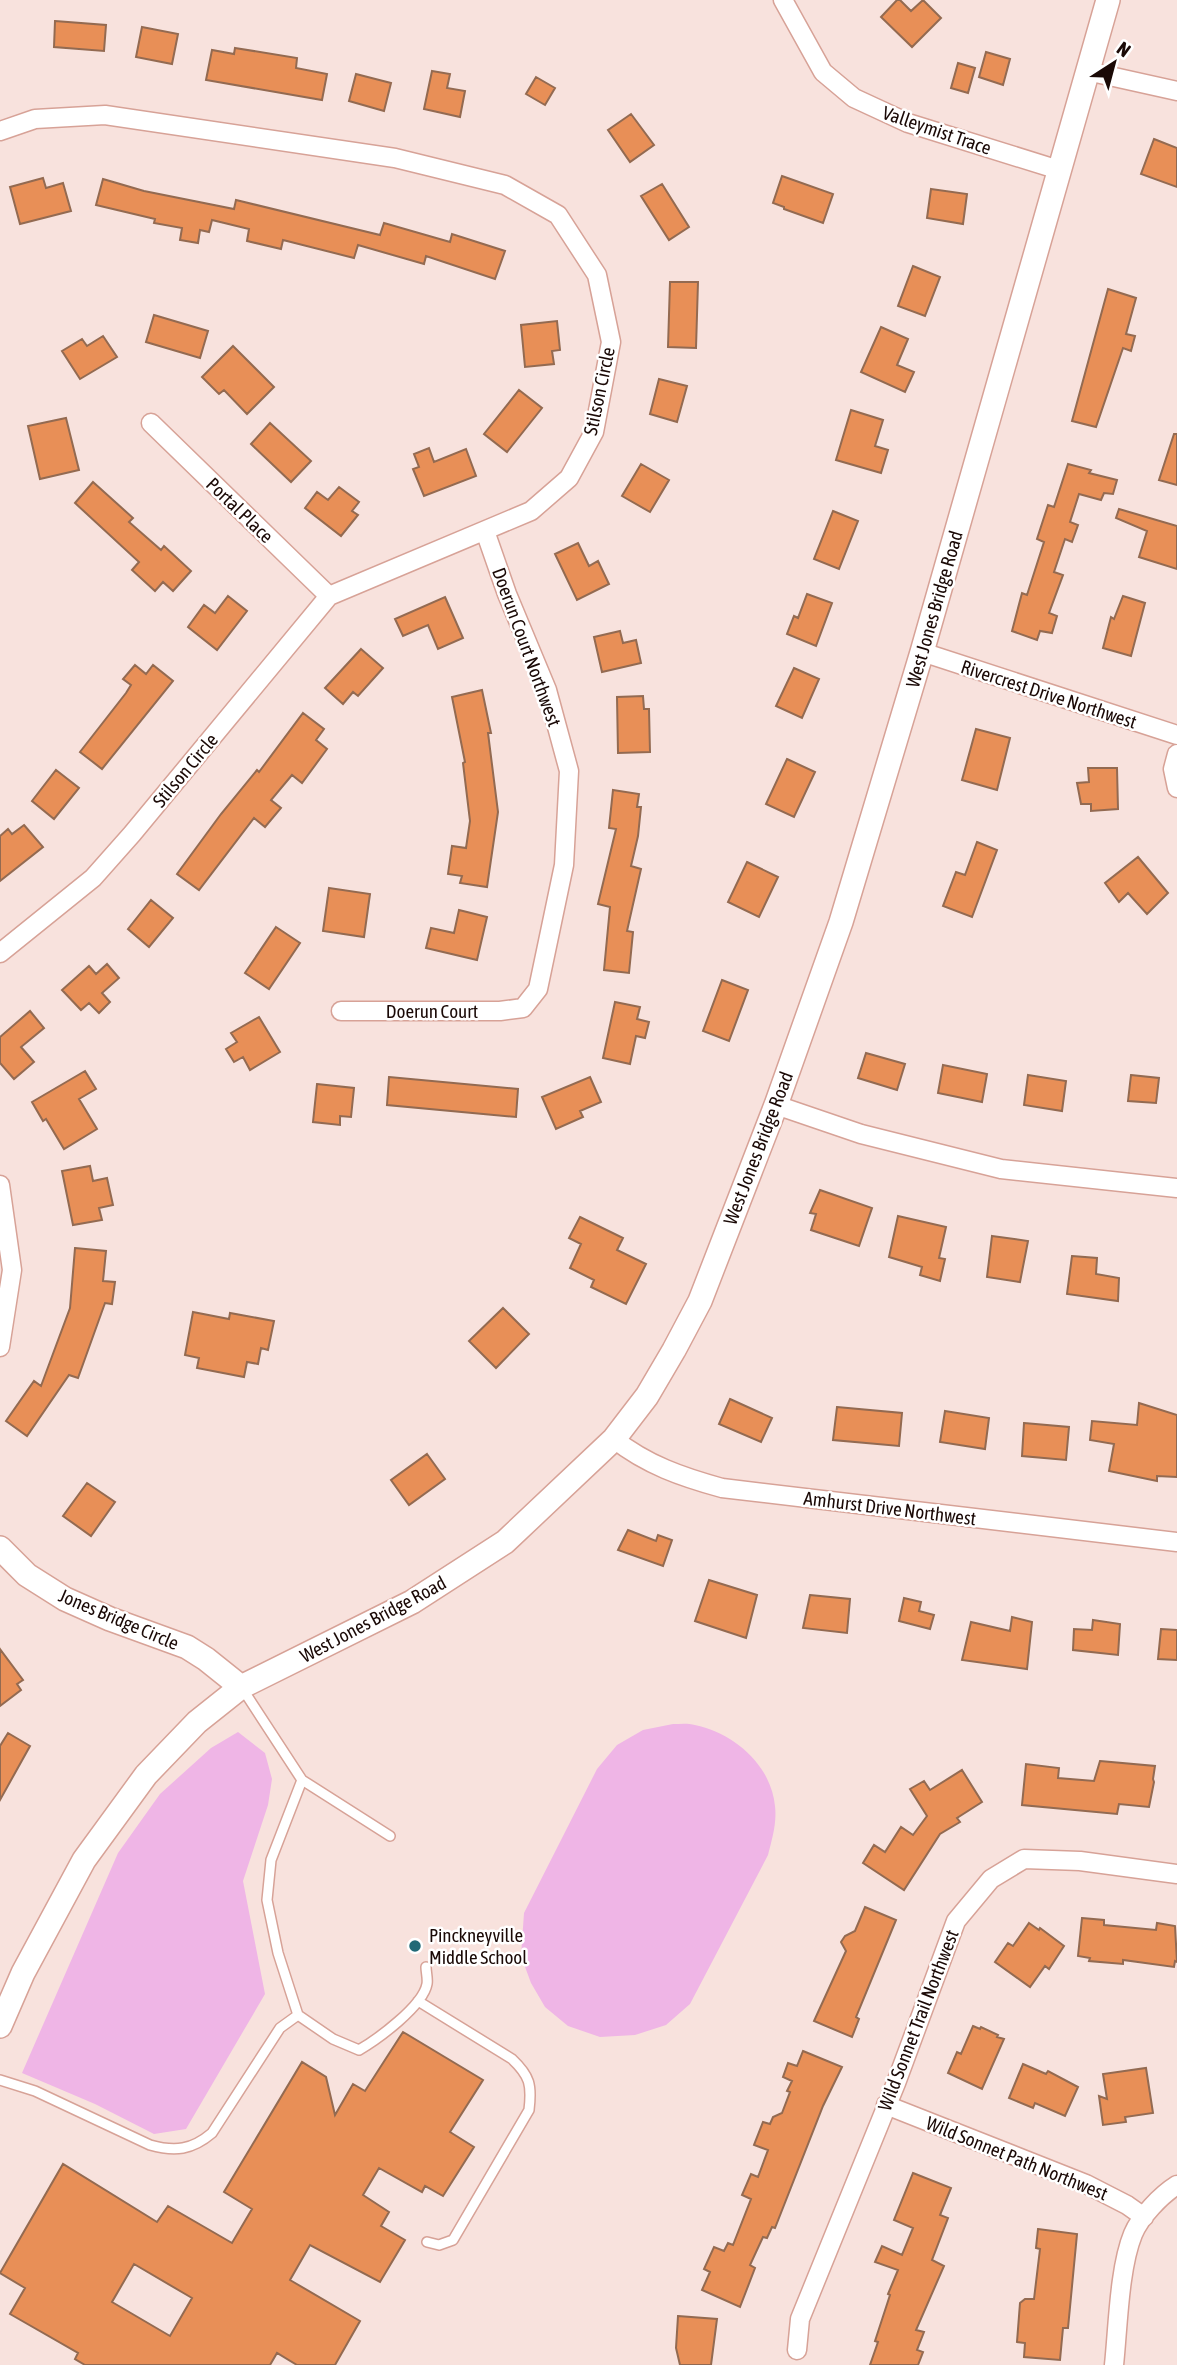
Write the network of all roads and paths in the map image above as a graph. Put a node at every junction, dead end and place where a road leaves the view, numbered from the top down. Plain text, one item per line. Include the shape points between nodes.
1 (783, 0) edge
2 (1108, 0) edge
3 (1087, 71) junction
4 (1177, 91) edge
5 (0, 131) edge
6 (1059, 170) junction
7 (151, 423) dead end
8 (485, 531) junction
9 (329, 596) junction
10 (922, 652) junction
11 (1177, 735) edge
12 (1177, 754) edge
13 (1177, 788) edge
14 (0, 953) edge
15 (523, 1007) joint
16 (341, 1011) dead end
17 (776, 1105) junction
18 (0, 1185) edge
19 (1177, 1188) edge
20 (0, 1348) edge
21 (614, 1439) junction
22 (1177, 1542) edge
23 (0, 1548) edge
24 (242, 1687) junction
25 (302, 1780) junction
26 (390, 1836) dead end
27 (1177, 1874) edge
28 (426, 1967) dead end
29 (418, 2001) junction
30 (298, 2015) junction
31 (0, 2026) edge
32 (0, 2080) edge
33 (886, 2105) junction
34 (1177, 2185) edge
35 (1144, 2217) junction
36 (427, 2242) dead end
37 (797, 2350) dead end
38 (1114, 2365) edge

1 - 6 street, Valleymist Trace via 823,72 854,98 908,123
2 - 3 street, West Jones Bridge Road
3 - 4 street
3 - 6 street, West Jones Bridge Road
5 - 8 street, Stilson Circle via 36,119 105,115 395,158 505,185 558,215 597,275 611,342 594,432 569,478 531,511
6 - 10 street, West Jones Bridge Road
7 - 9 street, Portal Place
8 - 9 street, Stilson Circle
8 - 15 street, Doerun Court Northwest via 547,690 569,771 564,865 538,989
9 - 14 street, Stilson Circle via 93,878
10 - 11 street, Rivercrest Drive Northwest
10 - 17 street, West Jones Bridge Road via 841,922
12 - 13 street via 1173,769
15 - 16 street, Doerun Court
17 - 19 street via 861,1134 1001,1169
17 - 21 street, West Jones Bridge Road via 700,1301 647,1396
18 - 20 street via 12,1270
21 - 22 street, Amhurst Drive Northwest via 633,1454 681,1477 722,1488
21 - 24 street, West Jones Bridge Road via 505,1542 412,1602
23 - 24 street, Jones Bridge Circle via 27,1575 65,1599 187,1647
24 - 25 lane
24 - 31 street, West Jones Bridge Road via 197,1722 146,1775 84,1860
25 - 26 lane
25 - 30 lane via 271,1860 267,1900
27 - 33 street, Wild Sonnet Trail Northwest via 1024,1859 991,1879 956,1922
28 - 29 lane via 428,1984
29 - 30 lane via 380,2038 359,2050
29 - 36 lane via 512,2059 525,2071 531,2090 529,2110 453,2240 439,2245
30 - 32 lane via 280,2028 212,2133 183,2150 150,2145 35,2091
33 - 35 street, Wild Sonnet Path Northwest via 1086,2184
33 - 37 street, Wild Sonnet Trail Northwest via 800,2319
34 - 35 street
35 - 38 street via 1126,2254

